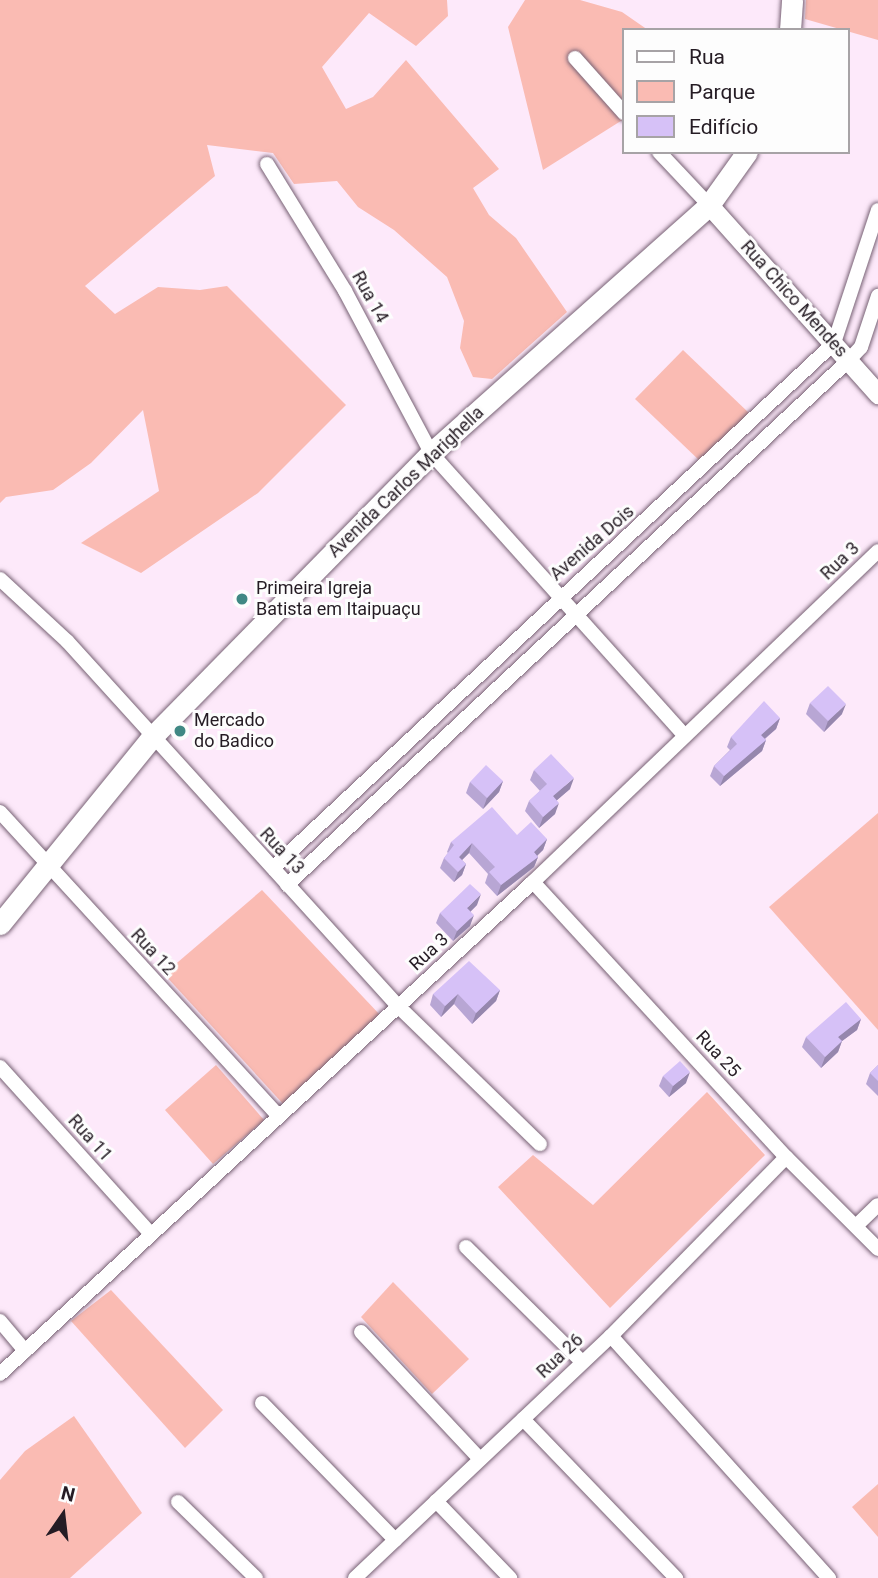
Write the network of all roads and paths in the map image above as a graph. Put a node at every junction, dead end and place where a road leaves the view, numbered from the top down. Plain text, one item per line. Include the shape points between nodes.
1 (792, 0) edge
2 (790, 28) edge
3 (575, 58) dead end
4 (622, 111) edge
5 (661, 154) edge
6 (746, 154) edge
7 (267, 163) dead end
8 (709, 205) junction
9 (878, 210) edge
10 (878, 296) edge
11 (834, 343) junction
12 (848, 361) junction
13 (878, 394) edge
14 (431, 453) junction
15 (878, 551) edge
16 (0, 579) edge
17 (559, 597) junction
18 (573, 613) junction
19 (685, 736) junction
20 (151, 738) junction
21 (0, 812) edge
22 (47, 866) junction
23 (272, 869) junction
24 (533, 882) junction
25 (287, 885) junction
26 (0, 924) edge
27 (398, 1006) junction
28 (0, 1067) edge
29 (279, 1117) junction
30 (540, 1144) dead end
31 (786, 1157) junction
32 (878, 1205) edge
33 (856, 1226) junction
34 (151, 1234) junction
35 (466, 1247) dead end
36 (878, 1249) edge
37 (0, 1321) edge
38 (361, 1332) dead end
39 (611, 1336) junction
40 (25, 1351) junction
41 (581, 1361) junction
42 (0, 1374) edge
43 (262, 1403) dead end
44 (523, 1419) junction
45 (480, 1459) junction
46 (436, 1501) junction
47 (178, 1502) dead end
48 (395, 1541) junction
49 (256, 1578) edge
50 (355, 1578) edge
51 (510, 1578) edge
52 (676, 1578) edge
53 (829, 1578) edge

1 - 2 main road
3 - 4 street
5 - 8 street
6 - 8 main road, Avenida Carlos Marighella
7 - 14 street, Rua 14 via 345,291
8 - 11 main road, Rua Chico Mendes
8 - 14 main road, Avenida Carlos Marighella
9 - 11 street, Avenida Dois
10 - 12 street via 861,346
11 - 12 main road, Rua Chico Mendes
11 - 17 street, Avenida Dois via 641,527
12 - 13 main road, Rua Chico Mendes
12 - 18 street
14 - 17 street, Rua 14
14 - 20 main road, Avenida Carlos Marighella
15 - 19 street, Rua 3
16 - 20 street, Rua 13 via 67,641
17 - 18 street, Rua 14
17 - 23 street, Avenida Dois
18 - 19 street, Rua 14
18 - 25 street
19 - 24 street, Rua 3
20 - 22 main road, Avenida Carlos Marighella
20 - 23 street, Rua 13
21 - 22 street, Rua 12
22 - 26 main road, Avenida Carlos Marighella
22 - 29 street, Rua 12
23 - 25 street, Rua 13
24 - 27 street, Rua 3
24 - 31 street, Rua 25
25 - 27 street, Rua 13
27 - 29 street, Rua 3
27 - 30 street, Rua 13
28 - 34 street, Rua 11
29 - 34 street, Rua 3
31 - 33 street, Rua 25
31 - 39 street, Rua 26
32 - 33 street
33 - 36 street, Rua 25
34 - 40 street, Rua 3
35 - 41 street
37 - 40 street
38 - 45 street
39 - 41 street, Rua 26
39 - 53 street
40 - 42 street, Rua 3
41 - 44 street, Rua 26
43 - 48 street
44 - 45 street, Rua 26
44 - 52 street
45 - 46 street, Rua 26
46 - 48 street, Rua 26
46 - 51 street
47 - 49 street
48 - 50 street, Rua 26

